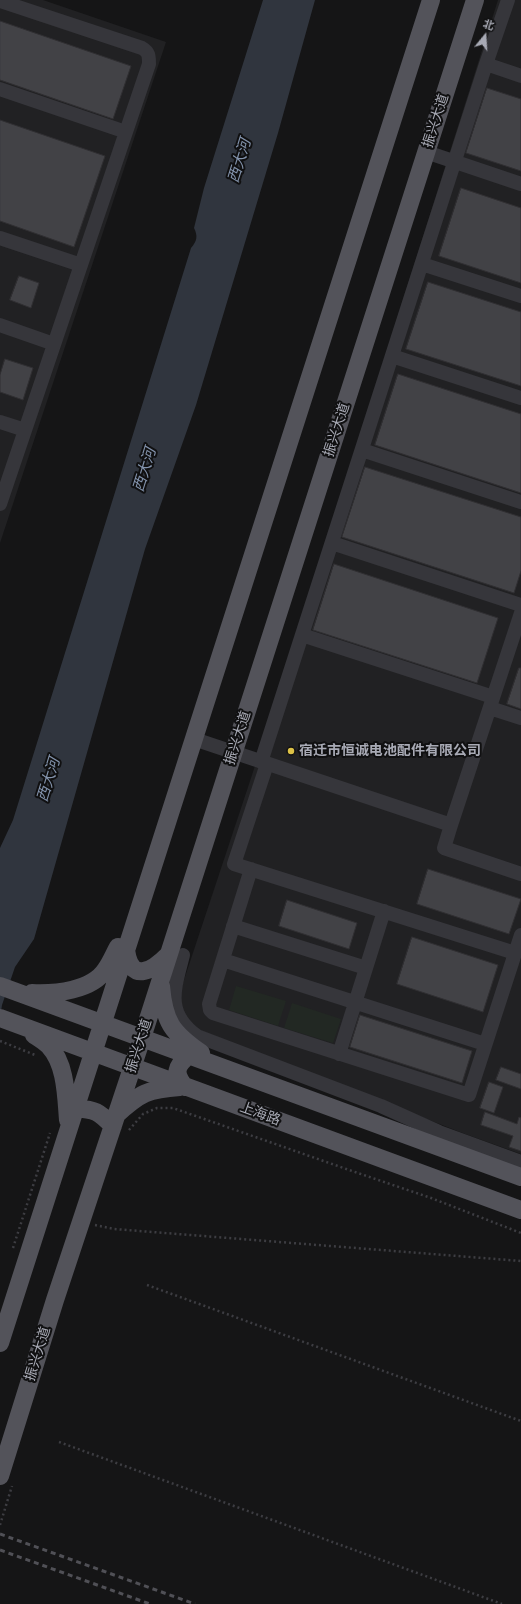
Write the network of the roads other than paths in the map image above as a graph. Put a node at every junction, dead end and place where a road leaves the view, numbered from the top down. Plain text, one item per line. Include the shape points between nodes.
1 (431, 0) edge
2 (475, 0) edge
3 (508, 0) edge
4 (0, 1) edge
5 (486, 64) junction
6 (521, 76) edge
7 (0, 89) edge
8 (126, 132) junction
9 (426, 152) junction
10 (455, 162) junction
11 (521, 184) edge
12 (0, 238) edge
13 (422, 264) junction
14 (81, 265) junction
15 (521, 296) edge
16 (0, 325) edge
17 (54, 344) junction
18 (392, 356) junction
19 (521, 398) edge
20 (0, 422) edge
21 (25, 430) junction
22 (362, 450) junction
23 (521, 502) edge
24 (0, 504) edge
25 (332, 544) junction
26 (521, 605) edge
27 (521, 614) edge
28 (302, 635) junction
29 (492, 702) junction
30 (521, 718) edge
31 (194, 739) junction
32 (234, 753) junction
33 (264, 763) junction
34 (451, 825) junction
35 (251, 869) junction
36 (521, 874) edge
37 (141, 902) junction
38 (384, 911) junction
39 (233, 926) junction
40 (521, 935) edge
41 (126, 950) junction
42 (515, 953) junction
43 (176, 955) junction
44 (223, 960) junction
45 (366, 968) junction
46 (161, 980) junction
47 (8, 989) edge
48 (47, 1003) junction
49 (355, 1003) junction
50 (0, 1018) edge
51 (102, 1023) junction
52 (20, 1025) junction
53 (142, 1038) junction
54 (485, 1044) junction
55 (93, 1052) junction
56 (339, 1054) junction
57 (189, 1055) junction
58 (132, 1067) junction
59 (225, 1069) junction
60 (185, 1087) junction
61 (75, 1108) junction
62 (119, 1125) junction
63 (60, 1127) junction
64 (521, 1162) edge
65 (521, 1177) edge
66 (521, 1210) edge
67 (0, 1343) edge
68 (6, 1479) edge

1 - 31 main road
2 - 9 main road, 振兴大道
3 - 5 lane
4 - 8 lane via 147,51 149,64
5 - 6 lane
5 - 10 lane
7 - 8 lane
8 - 14 lane
9 - 10 lane
9 - 32 main road, 振兴大道
10 - 11 lane
10 - 13 lane
12 - 14 lane
13 - 15 lane
13 - 18 lane
14 - 17 lane
16 - 17 lane
17 - 21 lane
18 - 19 lane
18 - 22 lane
20 - 21 lane
21 - 24 lane
22 - 23 lane
22 - 25 lane
25 - 26 lane
25 - 28 lane
27 - 29 lane
28 - 29 lane
28 - 33 lane
29 - 30 lane
29 - 34 lane
31 - 32 lane
31 - 37 main road
32 - 33 lane
32 - 43 main road, 振兴大道
33 - 34 lane
33 - 35 lane via 234,864
34 - 36 lane via 444,848
35 - 38 lane
35 - 39 lane
37 - 41 main road
37 - 47 main road via 106,970 94,980 61,992
38 - 42 lane
38 - 45 lane
39 - 44 lane
39 - 45 lane
40 - 42 lane
41 - 43 main road via 128,962 140,972 148,971
41 - 51 main road
42 - 54 lane
43 - 46 main road, 振兴大道
43 - 64 lane via 177,1015 197,1036
44 - 49 lane
44 - 56 lane via 209,1004 213,1013
45 - 49 lane
46 - 53 main road, 振兴大道
46 - 59 main road via 163,1006 170,1024 183,1040
47 - 48 main road
48 - 51 main road
48 - 52 main road via 46,1013 39,1022
49 - 54 lane
49 - 56 lane
50 - 52 main road, 上海路
51 - 53 main road
51 - 55 main road
52 - 55 main road, 上海路
52 - 63 main road via 49,1046 60,1064 65,1081
53 - 57 main road
53 - 58 main road, 振兴大道
54 - 56 lane via 469,1095
55 - 58 main road, 上海路
55 - 61 main road
57 - 59 main road
57 - 60 main road via 178,1068 178,1077
58 - 60 main road, 上海路
58 - 62 main road, 振兴大道
59 - 65 main road
60 - 62 main road via 158,1089 142,1094 130,1103
60 - 66 main road, 上海路
61 - 62 main road via 94,1110
61 - 63 main road
62 - 68 main road, 振兴大道 via 89,1226 55,1300
63 - 67 main road

